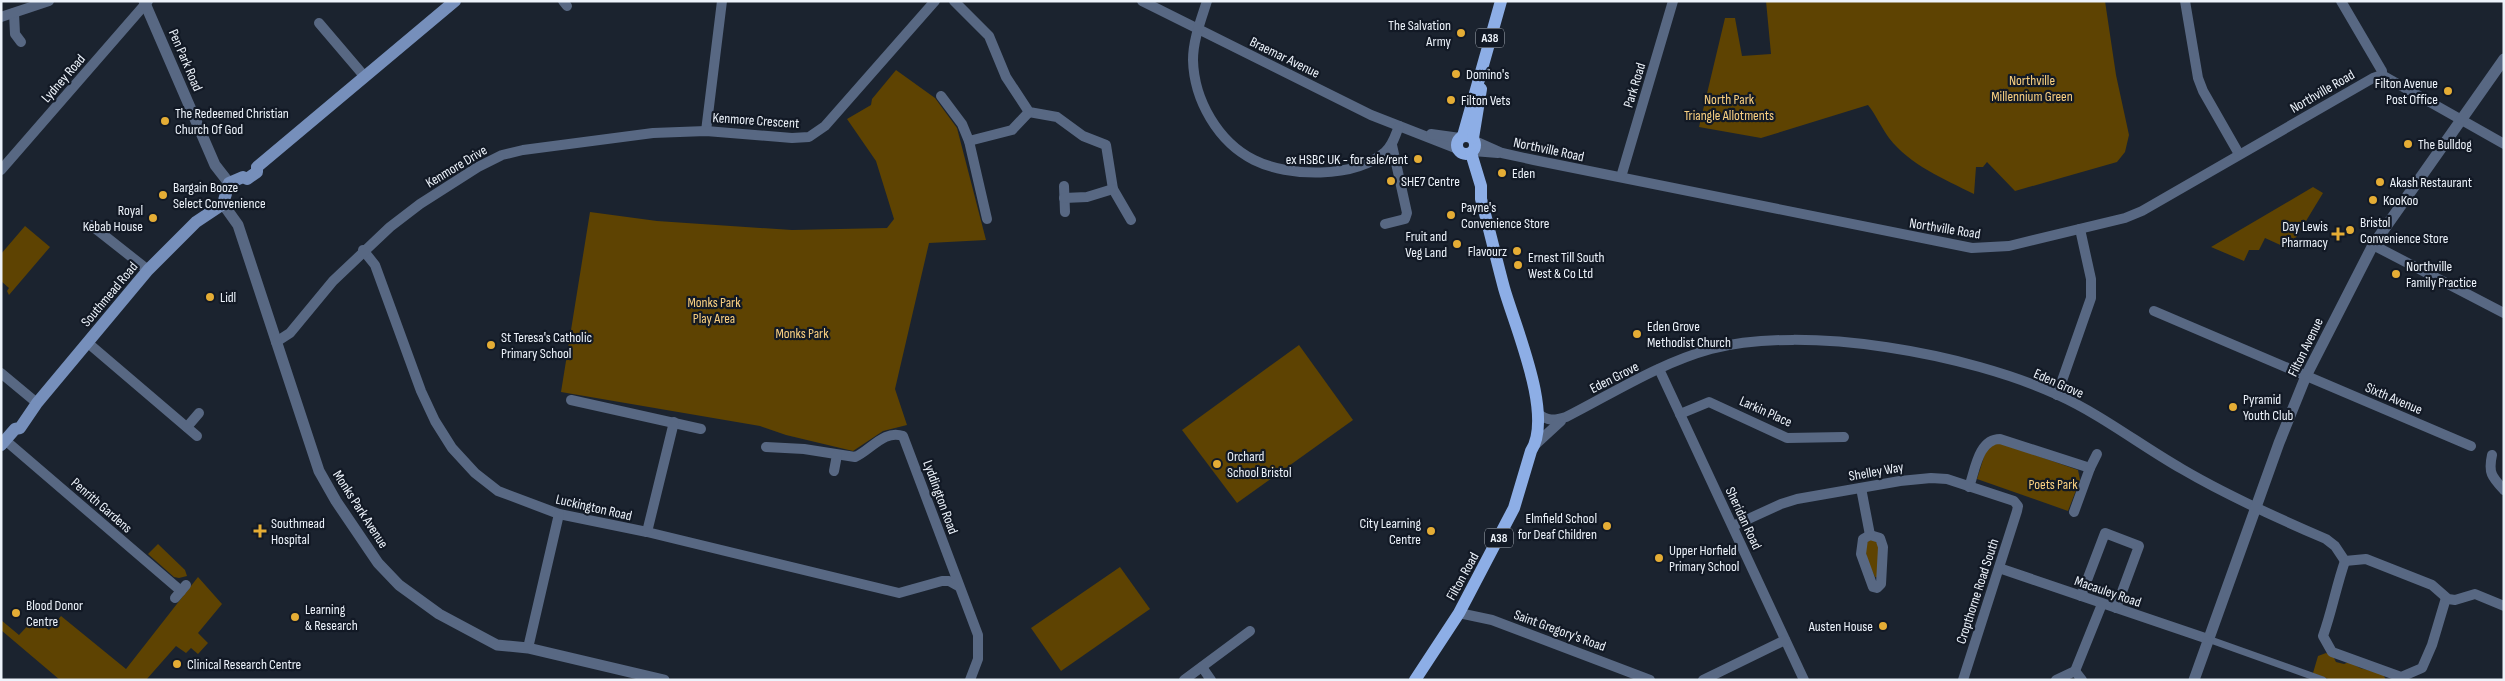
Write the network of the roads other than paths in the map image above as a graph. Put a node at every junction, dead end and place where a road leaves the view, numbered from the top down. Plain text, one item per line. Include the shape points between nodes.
1 (49, 1) edge
2 (455, 1) edge
3 (722, 1) edge
4 (935, 1) edge
5 (954, 1) edge
6 (1142, 1) edge
7 (1207, 1) edge
8 (1501, 1) edge
9 (1673, 1) edge
10 (2186, 1) edge
11 (2341, 1) edge
12 (146, 2) edge
13 (14, 13) junction
14 (1, 17) edge
15 (319, 23) dead end
16 (1198, 30) junction
17 (21, 42) dead end
18 (2504, 59) edge
19 (2382, 76) junction
20 (365, 77) junction
21 (941, 96) dead end
22 (1029, 112) junction
23 (2459, 120) junction
24 (1399, 126) junction
25 (706, 131) junction
26 (969, 141) junction
27 (2504, 144) edge
28 (1392, 145) junction
29 (1467, 145) junction
30 (2239, 154) junction
31 (1, 170) edge
32 (1621, 178) junction
33 (229, 183) junction
34 (1064, 186) dead end
35 (1113, 189) junction
36 (1064, 198) junction
37 (222, 204) junction
38 (1065, 212) dead end
39 (987, 219) dead end
40 (1131, 220) dead end
41 (1385, 224) dead end
42 (91, 225) dead end
43 (2080, 229) junction
44 (2373, 244) junction
45 (363, 250) junction
46 (148, 270) junction
47 (2154, 312) dead end
48 (2504, 314) edge
49 (276, 342) junction
50 (88, 343) junction
51 (1659, 369) junction
52 (1, 373) edge
53 (2306, 376) junction
54 (1532, 383) junction
55 (2057, 395) junction
56 (570, 400) dead end
57 (37, 403) junction
58 (199, 413) dead end
59 (1537, 413) junction
60 (1680, 414) junction
61 (1566, 417) junction
62 (674, 422) junction
63 (187, 427) junction
64 (701, 429) dead end
65 (197, 436) dead end
66 (1844, 437) dead end
67 (3, 443) edge
68 (2472, 446) dead end
69 (766, 447) dead end
70 (1533, 447) junction
71 (2098, 454) dead end
72 (837, 455) junction
73 (2492, 455) dead end
74 (2090, 468) junction
75 (834, 471) dead end
76 (1969, 487) junction
77 (1861, 488) junction
78 (2504, 490) edge
79 (2255, 508) junction
80 (2017, 511) joint
81 (2074, 512) dead end
82 (559, 514) junction
83 (1733, 526) junction
84 (647, 532) junction
85 (1870, 535) junction
86 (2345, 561) junction
87 (1999, 568) junction
88 (958, 586) junction
89 (181, 591) dead end
90 (2081, 596) junction
91 (2446, 598) junction
92 (2102, 604) junction
93 (2504, 606) edge
94 (2116, 608) junction
95 (1459, 613) junction
96 (1250, 631) dead end
97 (2208, 639) junction
98 (1785, 640) junction
99 (528, 648) junction
100 (1202, 667) junction
101 (2075, 671) junction
102 (664, 680) edge
103 (970, 680) edge
104 (1184, 680) edge
105 (1211, 680) edge
106 (1415, 680) edge
107 (1650, 680) edge
108 (1703, 680) edge
109 (1804, 680) edge
110 (1963, 680) edge
111 (2056, 680) edge
112 (2082, 680) edge
113 (2194, 680) edge
114 (2323, 680) edge

1 - 13 street
2 - 20 main road
3 - 25 street, Kenmore Crescent
4 - 25 street, Kenmore Crescent via 826,126 809,137
5 - 22 street via 989,36 1006,77
6 - 16 street, Braemar Avenue
7 - 16 street
8 - 29 main road, A38 via 1472,98
9 - 32 street, Park Road
10 - 30 street via 2202,91
11 - 19 street
12 - 31 street, Lydney Road
12 - 33 street, Pen Park Road via 215,164
13 - 14 street
13 - 17 street via 15,34
15 - 20 street
16 - 24 street, Braemar Avenue
16 - 28 street via 1193,61 1201,100 1221,134 1253,160 1288,170 1321,173 1362,165
18 - 23 street, Filton Avenue
19 - 23 street
19 - 30 street, Northville Road via 2373,78
20 - 33 main road via 257,167 252,166 244,173 244,178
21 - 26 street via 962,124
22 - 26 street via 1012,130
22 - 35 street via 1057,117 1083,136 1106,145
23 - 27 street
23 - 44 street, Filton Avenue
24 - 28 street
24 - 29 street, Braemar Avenue via 1428,139
25 - 45 street, Kenmore Drive via 630,135 523,150 502,156 478,167 420,204
26 - 39 street
28 - 41 street via 1408,213 1405,219
29 - 32 street, Northville Road
29 - 54 main road, Filton Road / A38
30 - 43 street, Northville Road via 2142,211
32 - 43 street, Northville Road via 1972,248 2009,246
33 - 37 main road
34 - 36 street
35 - 36 street via 1087,197
35 - 40 street
36 - 38 street
37 - 46 main road, Southmead Road via 196,222
37 - 49 street, Monks Park Avenue via 238,225
42 - 46 street
43 - 55 street via 2091,279 2090,298
44 - 48 street
44 - 53 street, Filton Avenue
45 - 49 street, Kenmore Drive via 290,334
45 - 82 street, Luckington Road via 375,265 421,391 452,448 498,491
46 - 50 main road, Southmead Road
47 - 53 street, Sixth Avenue
49 - 99 street, Monks Park Avenue via 319,471 378,563 399,585 439,614 497,645
50 - 57 main road, Southmead Road
50 - 63 street
51 - 55 street, Eden Grove via 1675,360 1713,349 1766,342 1845,342 1959,362 2000,373
51 - 60 street, Sheridan Road
51 - 61 street, Eden Grove
52 - 57 street
53 - 68 street, Sixth Avenue
53 - 79 street, Filton Avenue
54 - 59 main road, Filton Road / A38
54 - 70 main road, Filton Road / A38 via 1529,390 1528,442
55 - 79 street, Eden Grove via 2181,469
56 - 62 street via 583,406
57 - 67 main road, Southmead Road via 28,414 22,415
58 - 63 street
59 - 61 street, Eden Grove via 1549,421
59 - 70 main road, Filton Road / A38
60 - 66 street, Larkin Place via 1709,402 1787,438
60 - 83 street, Sheridan Road
61 - 70 street, Eden Grove
62 - 64 street
62 - 84 street
63 - 65 street
67 - 89 street, Penrith Gardens
69 - 72 street, Lyddington Road via 778,442
70 - 95 main road, Filton Road / A38 via 1514,508
71 - 74 street
72 - 75 street
72 - 88 street, Lyddington Road via 855,457 878,440 894,434 903,436
73 - 78 street via 2489,468
74 - 76 street via 1995,438 1984,444
74 - 81 street
76 - 77 street, Shelley Way via 1947,479 1931,478
76 - 80 street, Shelley Way via 2014,501
77 - 83 street, Shelley Way via 1781,504
77 - 85 street
79 - 86 street, Eden Grove via 2326,540 2335,546
79 - 97 street, Filton Avenue
80 - 87 street, Cropthorne Road South
82 - 84 street, Luckington Road
82 - 99 street
83 - 98 street, Sheridan Road
84 - 88 street, Luckington Road via 899,593 942,581
85 - 85 street via 1880,538 1883,547 1881,584 1877,588 1873,587 1861,554 1863,539
86 - 91 street via 2366,559 2432,585
86 - 91 street via 2323,636 2332,652 2401,677 2422,668
87 - 90 street, Macauley Road
87 - 110 street, Cropthorne Road South
88 - 103 street, Lyddington Road via 978,635 978,659
90 - 92 street, Macauley Road
90 - 94 street via 2105,533 2139,546
91 - 93 street via 2455,600 2475,594
92 - 94 street, Macauley Road
92 - 101 street
94 - 97 street, Macauley Road
95 - 106 main road, Filton Road / A38
95 - 107 street, Saint Gregory's Road via 1492,620
96 - 100 street
97 - 113 street, Filton Avenue
97 - 114 street
98 - 108 street
98 - 109 street, Sheridan Road
99 - 102 street, Monks Park Avenue
100 - 104 street
100 - 105 street
101 - 111 street
101 - 112 street

